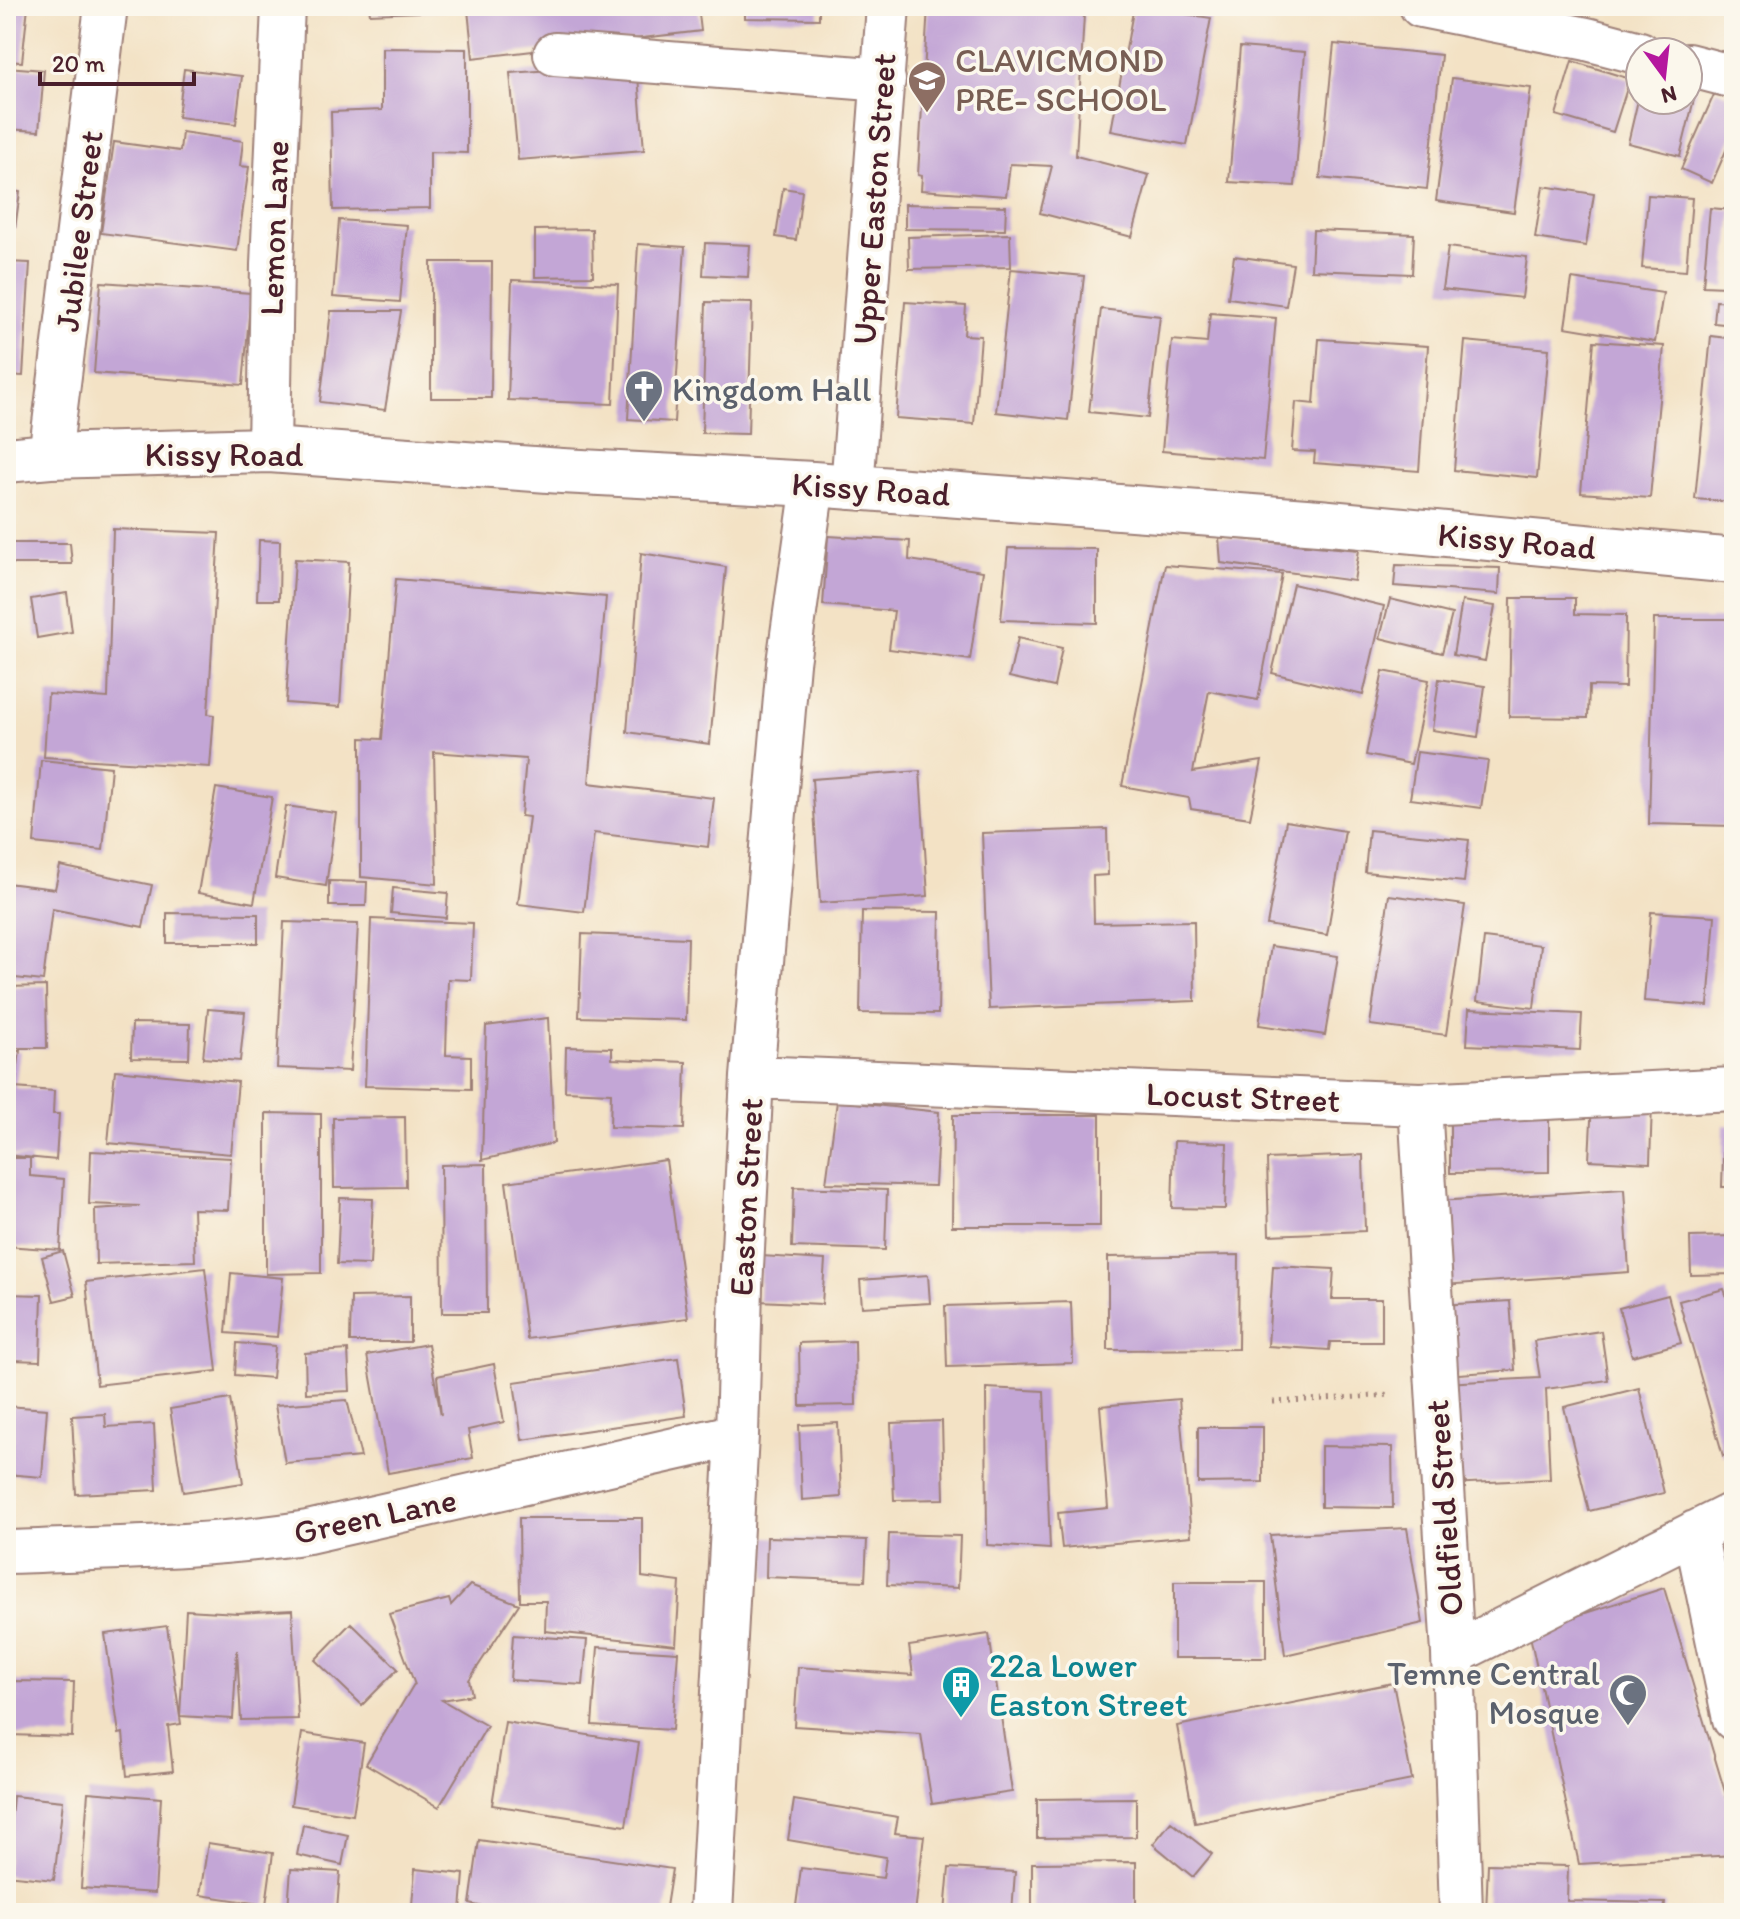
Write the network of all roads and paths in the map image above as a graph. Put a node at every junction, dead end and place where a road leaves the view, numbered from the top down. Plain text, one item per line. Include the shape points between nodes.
1 (106, 6) edge
2 (283, 6) edge
3 (888, 6) edge
4 (1421, 6) edge
5 (1624, 49) edge
6 (555, 54) dead end
7 (1704, 69) edge
8 (1734, 77) edge
9 (884, 80) junction
10 (269, 450) junction
11 (50, 456) junction
12 (6, 460) edge
13 (832, 486) junction
14 (1734, 561) edge
15 (752, 1077) junction
16 (1734, 1089) edge
17 (1420, 1104) junction
18 (1436, 1392) junction
19 (1273, 1402) dead end
20 (737, 1435) junction
21 (1734, 1513) edge
22 (1695, 1532) junction
23 (6, 1552) edge
24 (1453, 1654) junction
25 (1734, 1719) edge
26 (711, 1913) edge
27 (1461, 1913) edge

1 - 11 street, Jubilee Street
2 - 10 street, Lemon Lane
3 - 9 street, Upper Easton Street
4 - 5 street
6 - 9 street
7 - 8 street
9 - 13 street, Upper Easton Street
10 - 11 main road, Kissy Road
10 - 13 main road, Kissy Road
11 - 12 main road, Kissy Road
13 - 14 main road, Kissy Road via 1319,522
13 - 15 street, Easton Street via 788,663
15 - 17 street, Locust Street
15 - 20 street, Easton Street
16 - 17 street, Locust Street
17 - 18 street, Oldfield Street
18 - 19 path
18 - 24 street, Oldfield Street
20 - 23 street, Green Lane via 283,1536 192,1546
20 - 26 street, Easton Street
21 - 22 street
22 - 24 street
22 - 25 street
24 - 27 street, Oldfield Street

